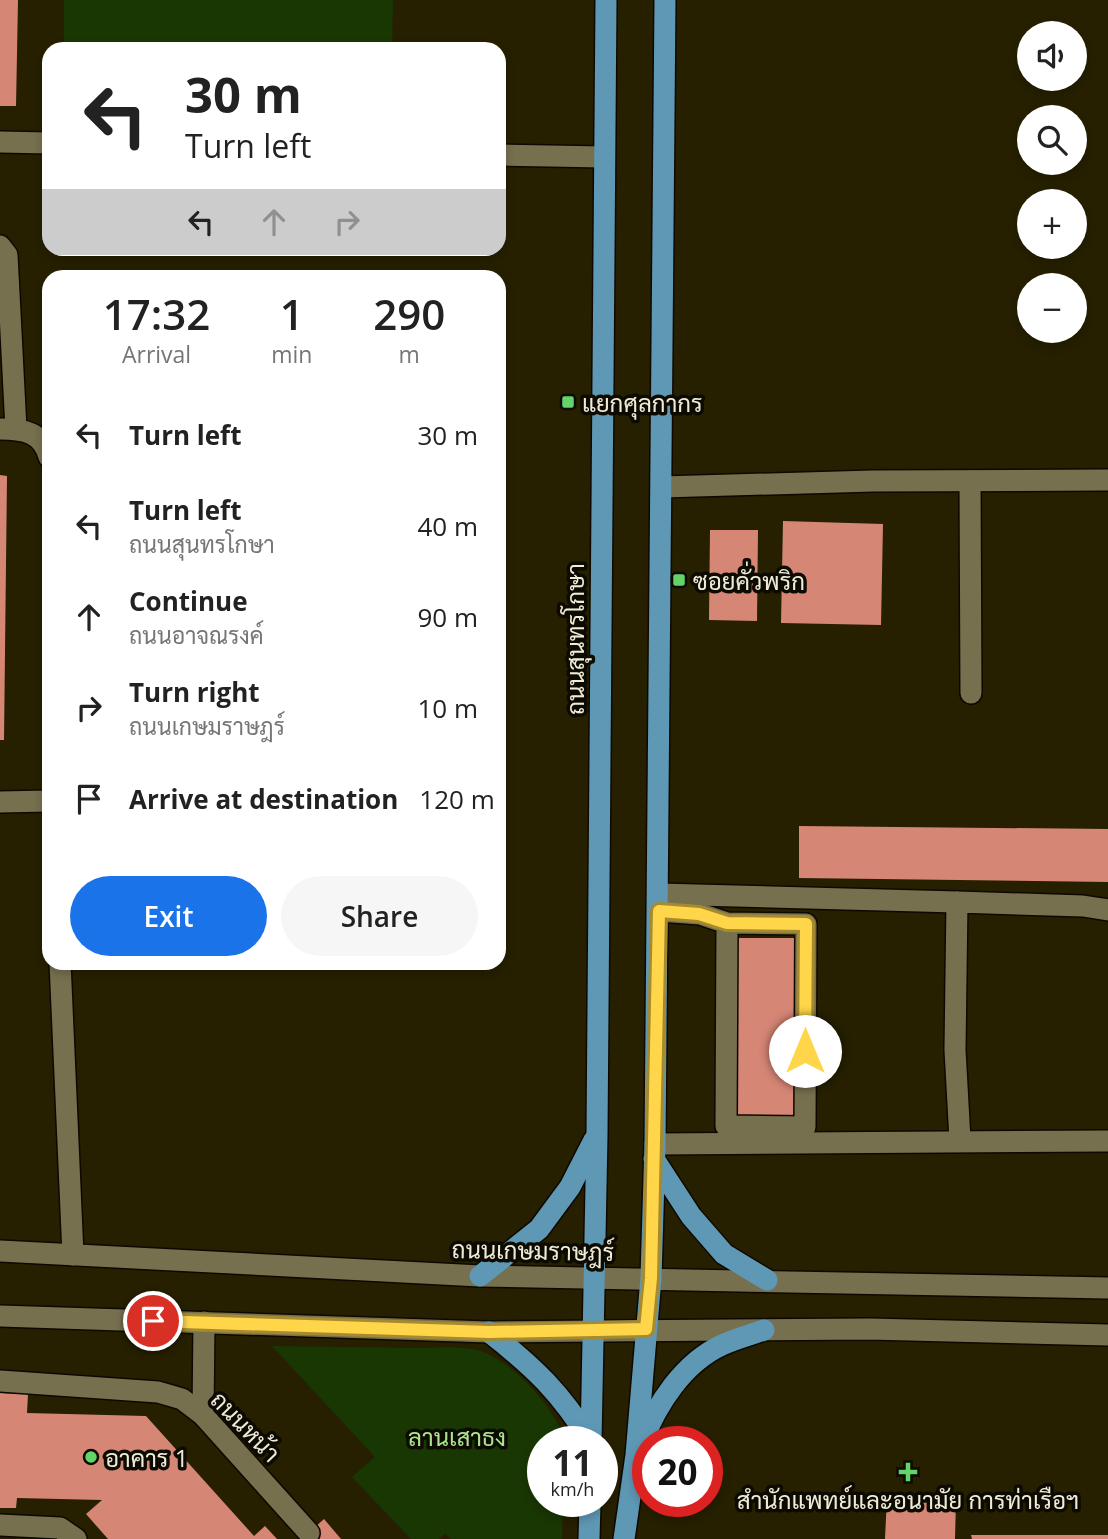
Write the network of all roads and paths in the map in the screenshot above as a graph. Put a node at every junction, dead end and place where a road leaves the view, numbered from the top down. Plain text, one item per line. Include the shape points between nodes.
1 (606, 0) edge
2 (665, 0) edge
3 (0, 142) edge
4 (42, 143) edge
5 (506, 155) edge
6 (604, 157) junction
7 (0, 246) edge
8 (5, 309) edge
9 (8, 429) edge
10 (42, 442) edge
11 (1108, 480) edge
12 (970, 481) junction
13 (662, 488) junction
14 (971, 694) dead end
15 (0, 802) edge
16 (42, 802) edge
17 (659, 902) junction
18 (957, 902) junction
19 (1108, 910) edge
20 (727, 923) junction
21 (60, 970) edge
22 (597, 1135) junction
23 (960, 1140) junction
24 (1108, 1141) edge
25 (654, 1151) junction
26 (0, 1251) edge
27 (73, 1255) junction
28 (480, 1276) junction
29 (593, 1278) junction
30 (651, 1278) junction
31 (767, 1280) junction
32 (1108, 1288) edge
33 (0, 1316) edge
34 (204, 1322) junction
35 (646, 1329) junction
36 (764, 1330) junction
37 (592, 1331) junction
38 (489, 1332) junction
39 (1108, 1335) edge
40 (0, 1381) edge
41 (203, 1415) junction
42 (580, 1426) edge
43 (591, 1426) edge
44 (638, 1426) edge
45 (648, 1426) edge
46 (632, 1483) edge
47 (590, 1517) edge
48 (0, 1525) edge
49 (309, 1533) dead end
50 (76, 1539) edge
51 (589, 1539) edge
52 (624, 1539) edge

1 - 6 main road, ถนนสุนทรโกษา
2 - 13 main road
3 - 4 street
5 - 6 street
6 - 22 main road, ถนนสุนทรโกษา
7 - 8 street via 7,255
8 - 9 street
9 - 10 street via 32,433
11 - 12 street
12 - 13 street
12 - 14 street
13 - 17 main road
15 - 16 street
17 - 18 street
17 - 20 street
17 - 25 main road
18 - 19 street
18 - 23 street via 955,1050
20 - 20 street via 806,924 805,1127 726,1126
21 - 27 street
22 - 28 main road via 570,1187 539,1229
22 - 29 main road, ถนนสุนทรโกษา
23 - 24 street
23 - 25 street
25 - 30 main road
25 - 31 main road via 691,1216 724,1254
26 - 27 street, ถนนเกษมราษฎร์
27 - 28 street, ถนนเกษมราษฎร์
28 - 29 street, ถนนเกษมราษฎร์
29 - 30 street, ถนนเกษมราษฎร์
29 - 37 main road, ถนนสุนทรโกษา
30 - 31 street, ถนนเกษมราษฎร์
30 - 35 main road
31 - 32 street, ถนนเกษมราษฎร์
33 - 34 street
34 - 38 street
34 - 41 street
35 - 36 street
35 - 37 street
35 - 44 main road
36 - 39 street
36 - 45 main road via 720,1345 682,1376
37 - 38 street
37 - 43 main road, ถนนสุนทรโกษา
38 - 42 main road via 538,1371
40 - 41 street, ถนนหน้า via 158,1392 182,1399
41 - 49 street, ถนนหน้า
46 - 52 main road
47 - 51 main road
48 - 50 street via 60,1528

